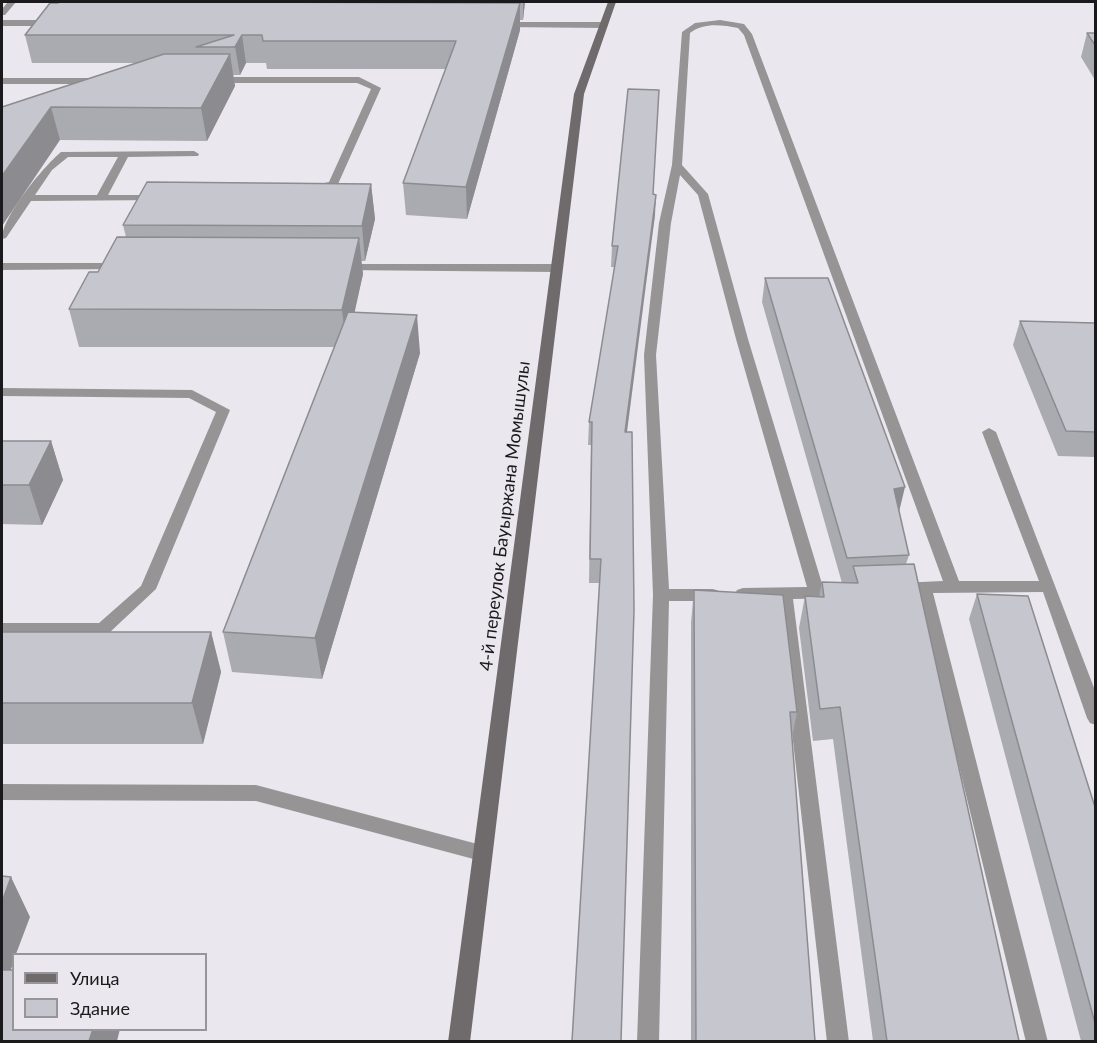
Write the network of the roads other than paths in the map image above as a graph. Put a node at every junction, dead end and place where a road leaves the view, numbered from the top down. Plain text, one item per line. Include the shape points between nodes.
1 (12, 2) edge
2 (612, 2) edge
3 (2, 14) edge
4 (2, 23) edge
5 (61, 24) edge
6 (498, 25) edge
7 (603, 25) junction
8 (204, 80) edge
9 (2, 81) edge
10 (109, 81) edge
11 (125, 154) junction
12 (194, 154) dead end
13 (677, 165) junction
14 (299, 191) edge
15 (26, 198) junction
16 (101, 198) junction
17 (172, 198) edge
18 (2, 236) edge
19 (2, 267) edge
20 (131, 267) edge
21 (332, 268) edge
22 (556, 268) junction
23 (2, 392) edge
24 (989, 432) dead end
25 (953, 586) junction
26 (1049, 587) junction
27 (924, 588) junction
28 (889, 590) edge
29 (853, 591) edge
30 (784, 593) junction
31 (817, 593) junction
32 (661, 595) junction
33 (2, 629) edge
34 (1095, 718) edge
35 (2, 792) edge
36 (481, 853) junction
37 (459, 1041) edge
38 (648, 1041) edge
39 (838, 1041) edge
40 (1037, 1041) edge

1 - 3 lane
2 - 7 street, 4-й переулок Бауыржана Момышулы
4 - 5 lane
6 - 7 lane
7 - 22 street, 4-й переулок Бауыржана Момышулы via 579,94
8 - 14 lane via 358,80 376,88 333,184
9 - 10 lane
11 - 12 lane
11 - 15 lane via 65,154 48,168
11 - 16 lane
13 - 25 lane via 686,32 705,23 741,27 748,34
13 - 31 lane via 703,194
13 - 32 lane via 665,223 650,356
15 - 16 lane
15 - 18 lane
16 - 17 lane
19 - 20 lane
21 - 22 lane
22 - 36 street, 4-й переулок Бауыржана Момышулы
23 - 33 lane via 192,394 223,410 148,589 103,629
24 - 26 lane
25 - 26 lane
25 - 27 lane
26 - 34 lane
27 - 28 lane
27 - 40 lane
29 - 31 lane
30 - 31 lane
30 - 32 lane
30 - 39 lane
32 - 38 lane
35 - 36 lane via 256,793
36 - 37 street, 4-й переулок Бауыржана Момышулы

